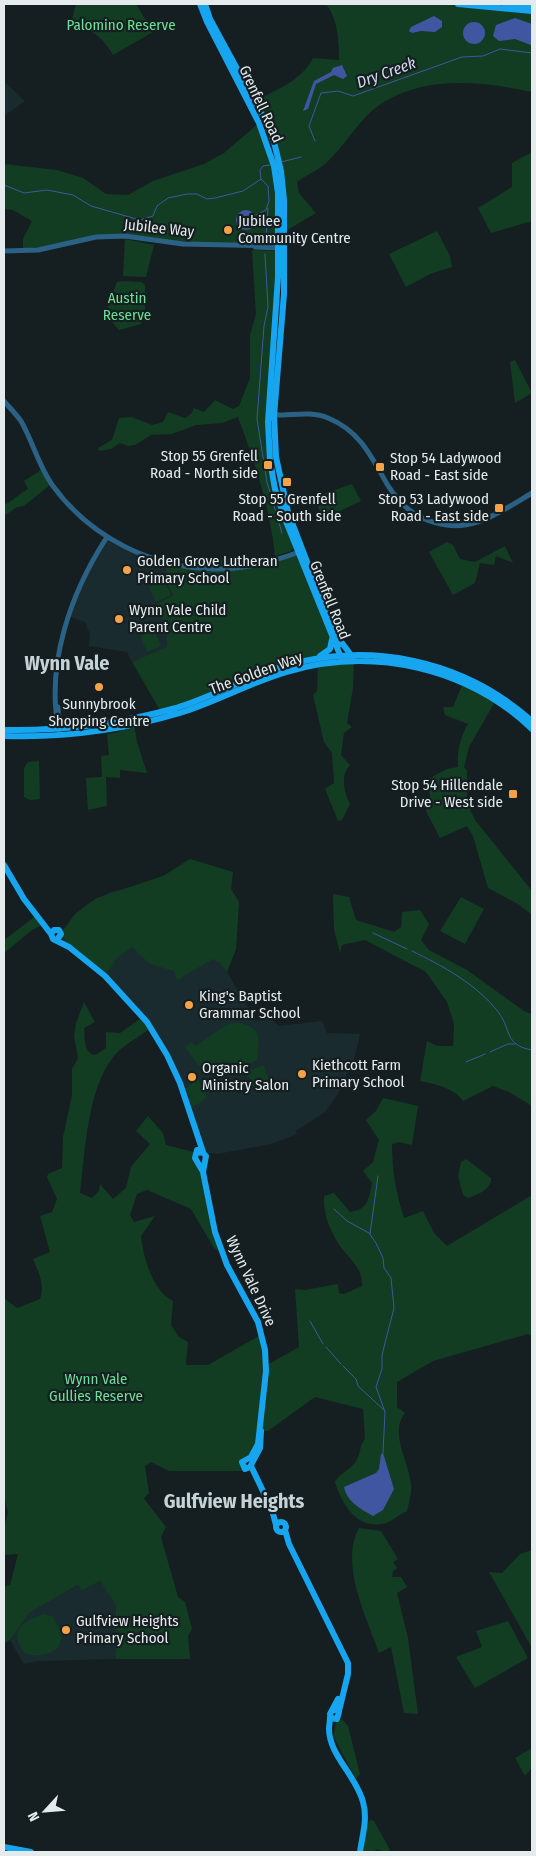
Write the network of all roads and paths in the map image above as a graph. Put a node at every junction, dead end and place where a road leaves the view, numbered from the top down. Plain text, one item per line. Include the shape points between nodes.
1 (200, 4) edge
2 (205, 4) edge
3 (458, 4) edge
4 (505, 4) edge
5 (532, 6) edge
6 (532, 12) edge
7 (275, 158) junction
8 (280, 247) junction
9 (4, 250) edge
10 (4, 401) edge
11 (272, 413) junction
12 (532, 493) edge
13 (107, 537) junction
14 (301, 552) junction
15 (334, 629) junction
16 (332, 637) junction
17 (351, 655) junction
18 (341, 657) junction
19 (317, 658) junction
20 (532, 721) edge
21 (532, 729) edge
22 (4, 730) edge
23 (59, 732) junction
24 (4, 736) edge
25 (4, 865) edge
26 (4, 1849) edge
27 (22, 1851) edge
28 (11, 1852) edge
29 (31, 1852) edge
30 (360, 1852) edge

1 - 7 main road, Grenfell Road
2 - 7 main road, Grenfell Road via 264,120
3 - 6 main road
4 - 5 main road
7 - 8 main road, Grenfell Road
8 - 9 street, Jubilee Way via 183,244 125,236 96,237 38,250
8 - 11 main road, Grenfell Road
10 - 13 street via 20,420 62,498
11 - 12 street via 325,417 356,435 405,508 419,518 438,524 459,527 476,523
11 - 14 main road, Grenfell Road via 269,451 274,482
13 - 14 street via 159,560 217,569 256,565
13 - 23 street via 81,582 65,626 58,673 56,723
14 - 15 main road, Grenfell Road
14 - 16 main road, Grenfell Road
15 - 17 main road
15 - 18 main road, Grenfell Road
16 - 18 main road, Grenfell Road
16 - 19 main road via 330,649
17 - 18 main road, The Golden Way
17 - 20 main road, The Golden Way via 400,658 447,670 493,692
18 - 19 main road, The Golden Way
18 - 21 main road, The Golden Way via 422,668 447,676 496,700
18 - 23 main road, The Golden Way via 284,672 158,719 111,729
19 - 23 main road, The Golden Way via 274,669 206,698 161,712
22 - 23 main road, The Golden Way
23 - 24 main road, The Golden Way
25 - 30 main road, Wynn Vale Drive via 25,900 53,932 53,940 60,938 116,985 154,1034 180,1083 198,1142 200,1152 195,1158 201,1161 211,1217 222,1253 256,1317 264,1341 266,1367 260,1448 250,1464 279,1523 286,1524 283,1531 342,1652 346,1673 336,1710 330,1712 334,1718 330,1736 363,1801 365,1821
26 - 27 main road
26 - 28 main road
27 - 29 main road

